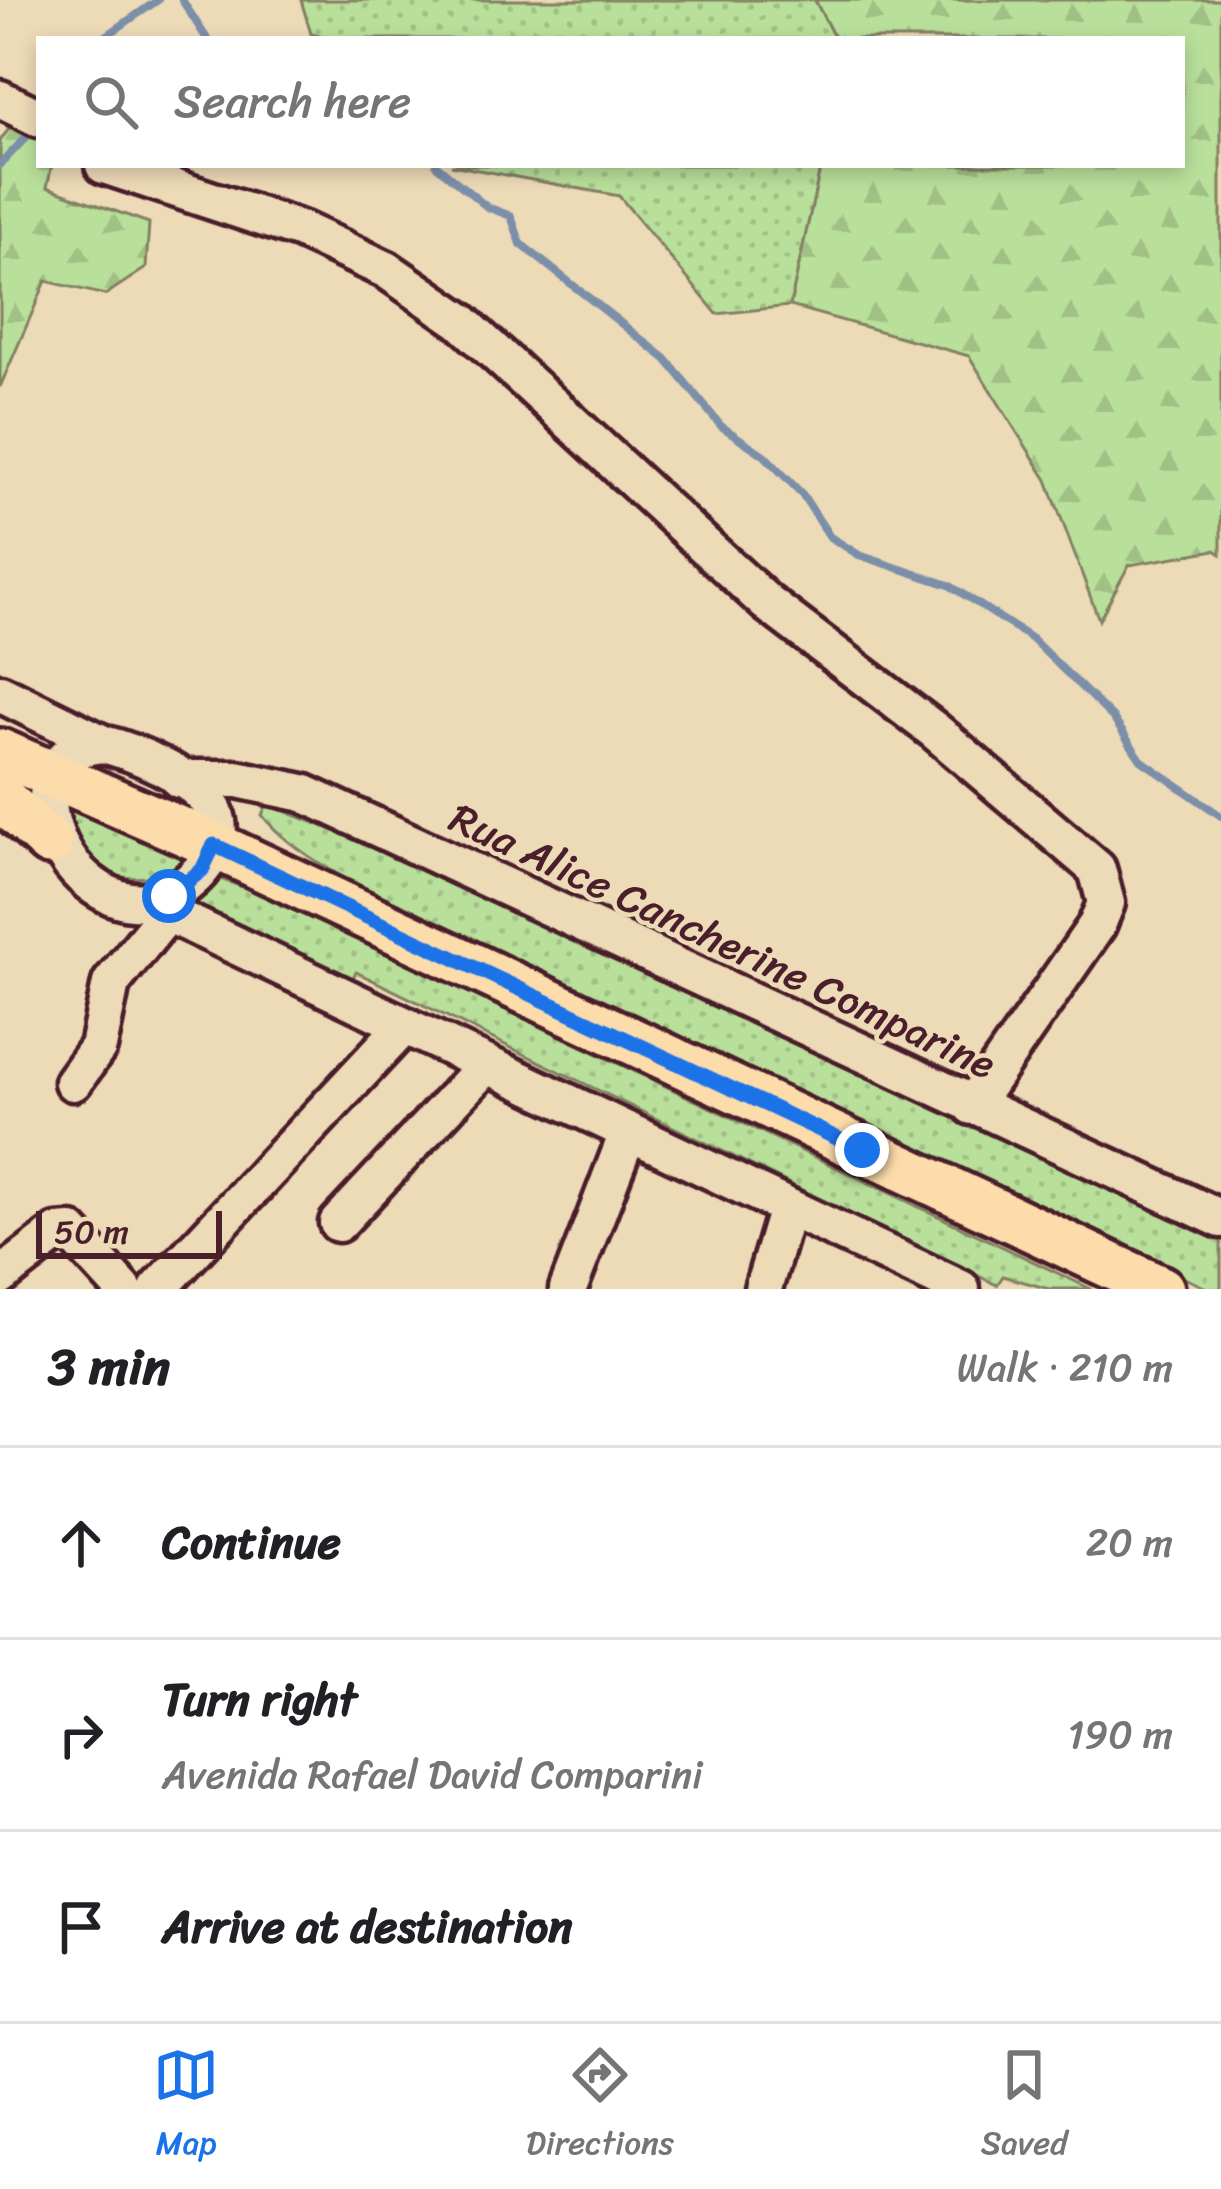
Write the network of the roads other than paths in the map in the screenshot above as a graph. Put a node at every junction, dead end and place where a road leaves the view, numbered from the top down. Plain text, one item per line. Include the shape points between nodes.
1 (0, 99) edge
2 (36, 117) edge
3 (113, 168) edge
4 (0, 693) edge
5 (103, 744) junction
6 (0, 752) edge
7 (46, 772) junction
8 (179, 778) junction
9 (0, 797) edge
10 (49, 842) junction
11 (214, 845) junction
12 (155, 909) junction
13 (404, 1026) junction
14 (485, 1066) junction
15 (74, 1082) dead end
16 (972, 1106) junction
17 (628, 1133) junction
18 (787, 1208) junction
19 (1221, 1219) edge
20 (338, 1223) dead end
21 (0, 1277) edge
22 (123, 1289) edge
23 (158, 1289) edge
24 (568, 1289) edge
25 (763, 1289) edge
26 (962, 1289) edge
27 (1161, 1289) edge

1 - 2 street
3 - 16 street via 302,230 426,295 767,603 1096,868 1106,903 1097,925
4 - 5 street
5 - 7 street via 56,758
5 - 8 street
6 - 7 main road
7 - 10 street
7 - 11 main road
8 - 11 street via 207,799
8 - 16 street, Rua Alice Cancherine Comparine via 303,793
9 - 10 main road
10 - 12 street via 97,886
11 - 12 street via 188,886
11 - 27 main road
12 - 13 street
12 - 15 street via 112,983 98,1047
13 - 14 street
13 - 23 street
14 - 17 street
14 - 20 street
16 - 19 street, Rua Alice Cancherine Comparine
17 - 18 street
17 - 24 street
18 - 25 street
18 - 26 street
21 - 22 street via 57,1233 71,1232

